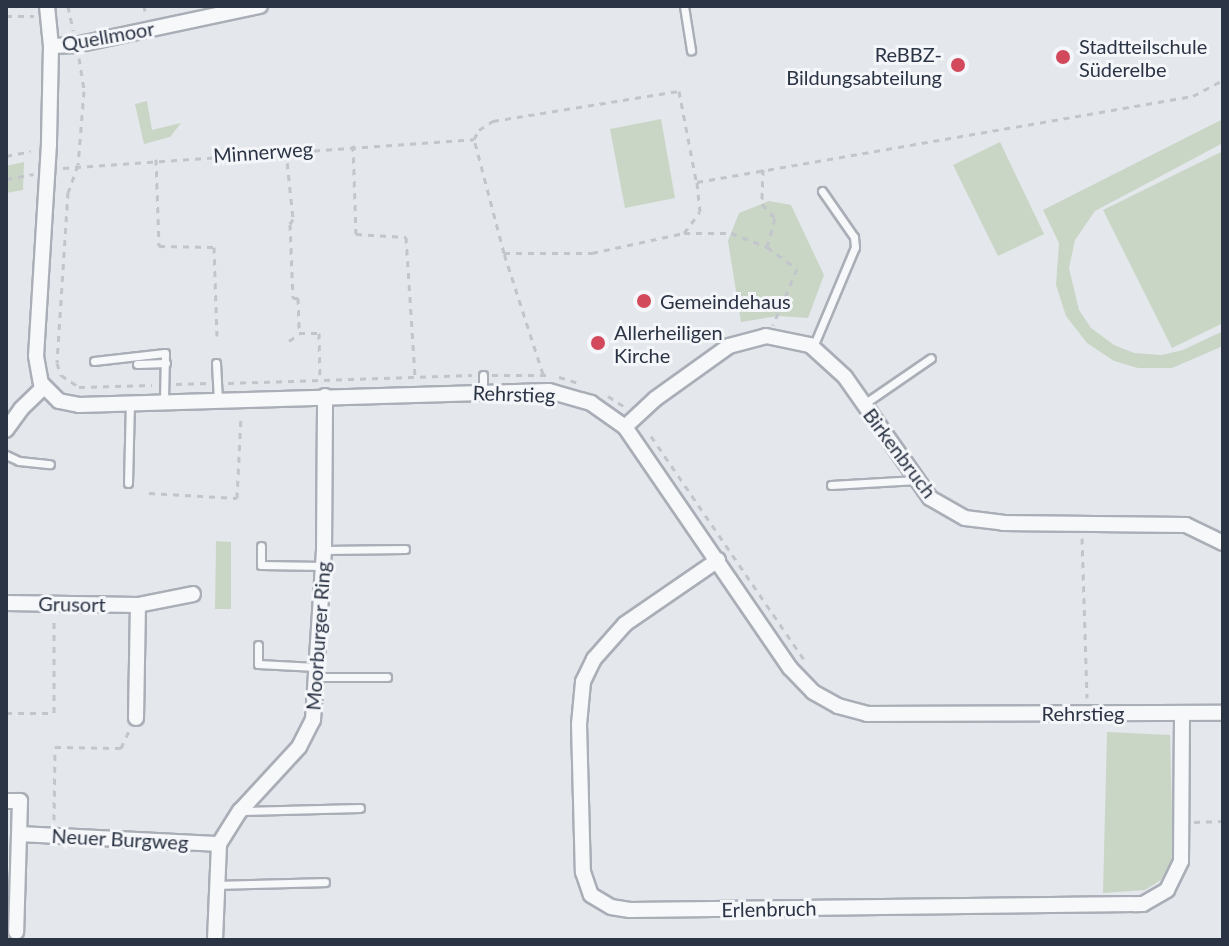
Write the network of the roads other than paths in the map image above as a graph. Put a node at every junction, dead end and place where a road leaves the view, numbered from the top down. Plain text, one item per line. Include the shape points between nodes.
1 (260, 6) edge
2 (684, 6) edge
3 (48, 11) edge
4 (51, 46) junction
5 (691, 50) dead end
6 (822, 191) dead end
7 (813, 348) junction
8 (931, 358) dead end
9 (94, 361) dead end
10 (166, 363) junction
11 (216, 363) dead end
12 (137, 364) dead end
13 (483, 375) road end
14 (44, 387) junction
15 (483, 392) junction
16 (325, 396) junction
17 (218, 400) junction
18 (164, 401) junction
19 (130, 403) junction
20 (864, 404) junction
21 (625, 427) junction
22 (6, 430) edge
23 (6, 455) edge
24 (50, 464) dead end
25 (917, 480) junction
26 (128, 483) dead end
27 (831, 485) dead end
28 (1223, 543) edge
29 (261, 546) dead end
30 (405, 549) dead end
31 (324, 558) junction
32 (718, 560) junction
33 (193, 594) dead end
34 (6, 603) edge
35 (138, 605) junction
36 (258, 645) dead end
37 (315, 672) junction
38 (387, 677) dead end
39 (1182, 713) junction
40 (1223, 713) edge
41 (136, 718) road end
42 (6, 801) edge
43 (360, 808) dead end
44 (240, 811) junction
45 (21, 834) junction
46 (219, 844) junction
47 (325, 882) dead end
48 (217, 885) junction
49 (16, 932) dead end
50 (215, 940) edge

1 - 4 street, Quellmoor
2 - 5 lane
3 - 4 street
4 - 14 street via 36,356
6 - 7 lane via 854,237 855,247
7 - 20 street, Birkenbruch via 845,377
7 - 21 street, Birkenbruch via 766,336 729,346
8 - 20 lane
9 - 10 lane via 165,353
10 - 12 lane
10 - 18 lane
11 - 17 lane
13 - 15 lane
14 - 19 street, Rehrstieg via 72,405
14 - 22 street
15 - 16 street, Rehrstieg
15 - 21 street, Rehrstieg via 549,391 591,403
16 - 17 street, Rehrstieg
16 - 31 street, Moorburger Ring
17 - 18 street, Rehrstieg
18 - 19 street, Rehrstieg
19 - 26 lane
20 - 25 street, Birkenbruch
21 - 32 street, Rehrstieg
23 - 24 lane
25 - 27 lane
25 - 28 street, Birkenbruch via 930,498 965,518 1186,525
29 - 31 lane via 261,565
30 - 31 lane
31 - 37 street, Moorburger Ring
32 - 39 street, Rehrstieg via 790,668 813,692 838,706 867,714
32 - 39 street, Erlenbruch via 625,624 594,659 583,682 583,872 589,891 603,904 630,910 1152,901 1172,884 1181,861
33 - 35 street, Grusort
34 - 35 street, Grusort
35 - 41 street
36 - 37 lane via 258,664
37 - 38 lane
37 - 44 street, Moorburger Ring via 313,720 299,747
39 - 40 street, Rehrstieg
42 - 45 street via 20,801
43 - 44 lane
44 - 46 street, Moorburger Ring
45 - 46 street, Neuer Burgweg
45 - 49 street
46 - 48 street, Moorburger Ring
47 - 48 lane
48 - 50 street, Moorburger Ring

